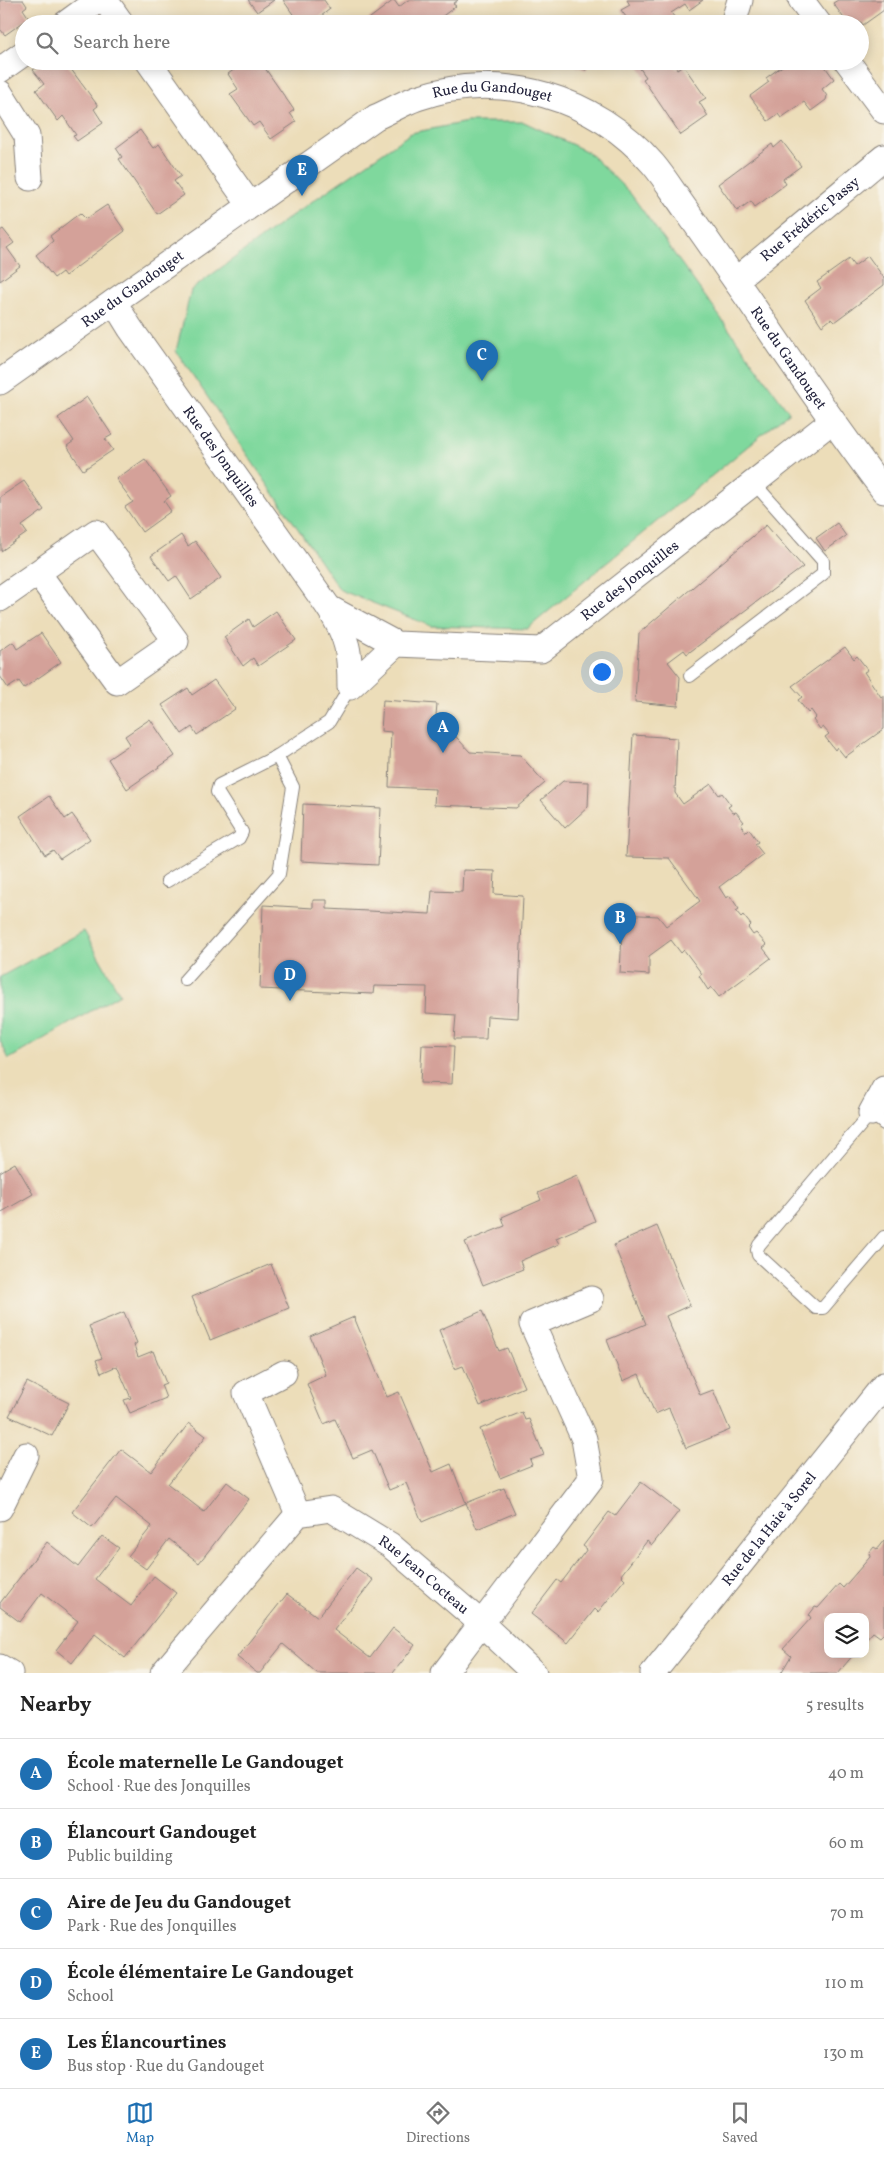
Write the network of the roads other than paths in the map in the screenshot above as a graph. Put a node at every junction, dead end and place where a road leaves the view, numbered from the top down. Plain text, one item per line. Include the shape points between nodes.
1 (98, 0) edge
2 (105, 0) edge
3 (740, 0) edge
4 (801, 0) edge
5 (77, 15) edge
6 (116, 15) edge
7 (736, 15) edge
8 (812, 15) edge
9 (15, 59) edge
10 (0, 70) edge
11 (154, 70) edge
12 (854, 70) edge
13 (0, 93) edge
14 (884, 112) edge
15 (884, 157) edge
16 (30, 178) dead end
17 (250, 205) junction
18 (736, 280) junction
19 (114, 302) junction
20 (0, 382) edge
21 (832, 421) junction
22 (754, 483) junction
23 (884, 490) edge
24 (38, 573) junction
25 (0, 599) edge
26 (329, 608) junction
27 (396, 644) junction
28 (690, 676) dead end
29 (350, 687) junction
30 (277, 756) junction
31 (167, 881) dead end
32 (185, 980) dead end
33 (884, 1089) edge
34 (878, 1118) edge
35 (884, 1237) edge
36 (591, 1299) dead end
37 (284, 1373) dead end
38 (884, 1385) edge
39 (26, 1455) dead end
40 (0, 1508) edge
41 (298, 1514) junction
42 (482, 1624) junction
43 (0, 1667) edge
44 (10, 1673) edge
45 (163, 1673) edge
46 (444, 1673) edge
47 (534, 1673) edge
48 (653, 1673) edge

1 - 5 street
2 - 6 street
3 - 7 street
4 - 8 street
9 - 10 street
11 - 17 street
12 - 14 street
13 - 16 street via 27,136
15 - 18 street, Rue Frédéric Passy
17 - 18 street, Rue du Gandouget via 376,117 417,98 451,89 525,89 589,112 624,136 653,164
17 - 19 street, Rue du Gandouget
18 - 21 street, Rue du Gandouget
19 - 20 street, Rue du Gandouget
19 - 26 street, Rue des Jonquilles
21 - 22 street, Rue des Jonquilles
21 - 23 street, Rue du Gandouget
22 - 27 street, Rue des Jonquilles via 541,650
22 - 28 lane via 823,561 823,574
24 - 24 street via 96,532 176,641 117,682
24 - 25 street
26 - 27 street, Rue des Jonquilles
26 - 29 street, Rue des Jonquilles via 344,634 350,655
27 - 29 street
29 - 30 lane via 329,722
30 - 31 lane via 219,785 217,792 242,832 239,838
30 - 32 lane via 293,788 278,874
33 - 34 street
34 - 35 lane via 757,1250 758,1255 819,1309
36 - 42 street via 532,1324 584,1439 591,1479
37 - 41 street via 246,1393
38 - 48 street, Rue de la Haie à Sorel
39 - 40 street
41 - 42 street, Rue Jean Cocteau via 331,1509 390,1544
41 - 45 street
42 - 46 street
42 - 47 street, Rue Jean Cocteau
43 - 44 street

